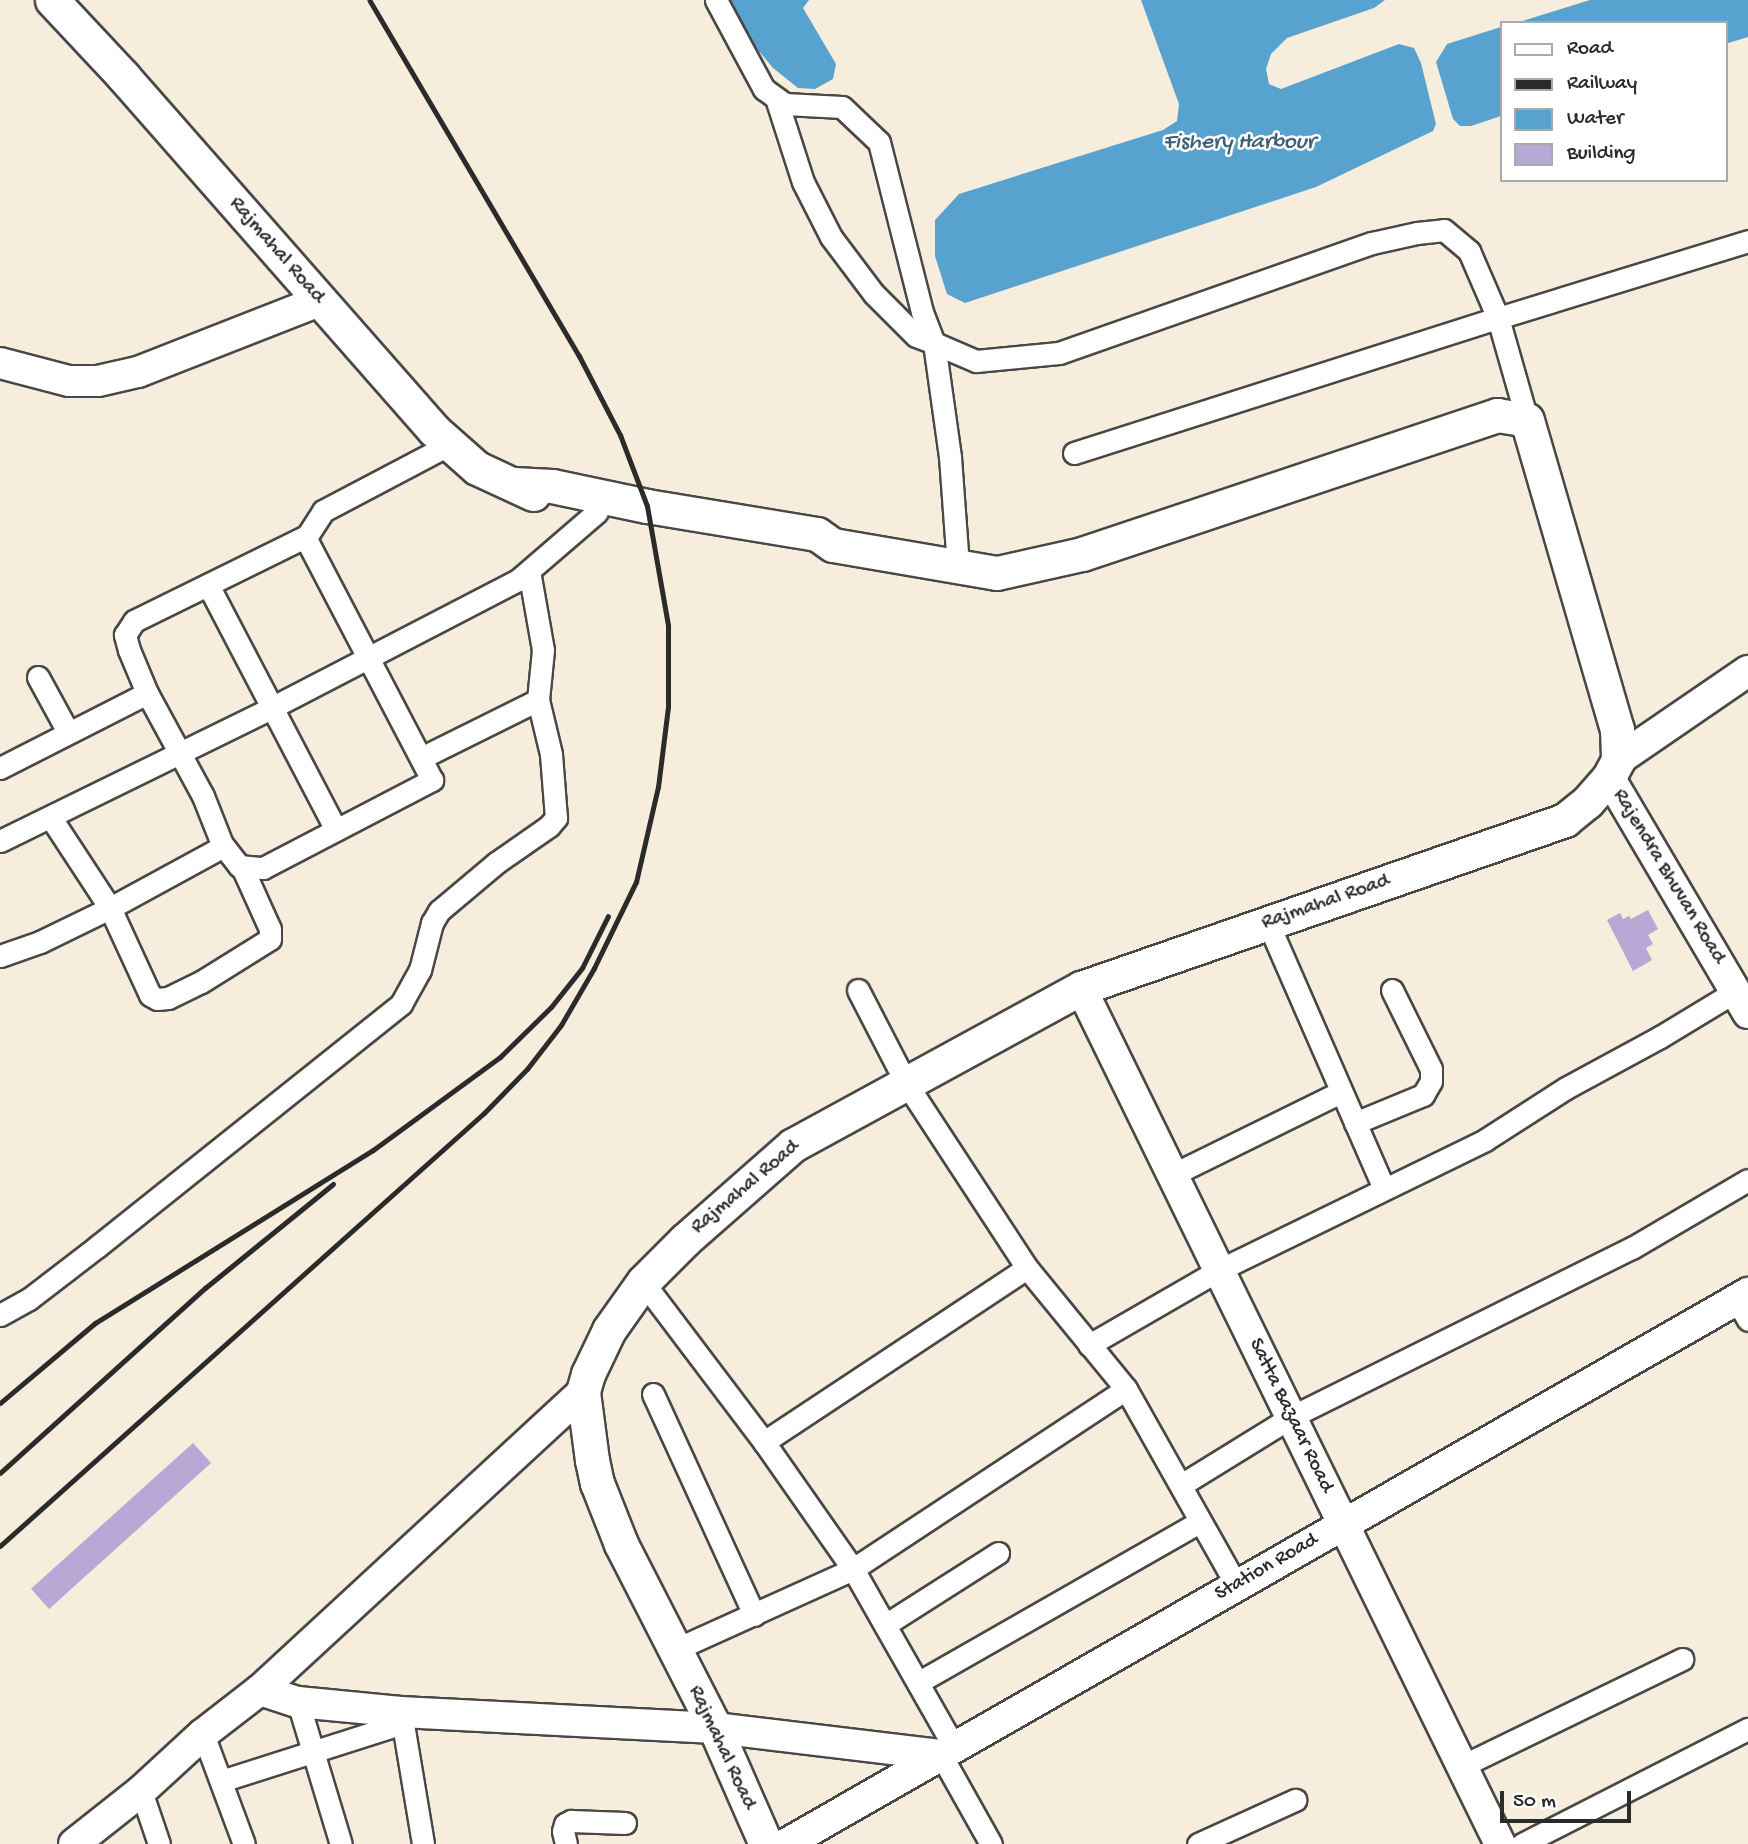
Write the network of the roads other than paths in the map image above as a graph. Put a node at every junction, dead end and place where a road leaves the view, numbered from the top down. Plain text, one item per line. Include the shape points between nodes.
1 (52, 0) edge
2 (716, 0) edge
3 (776, 98) junction
4 (1748, 242) edge
5 (319, 302) junction
6 (1498, 318) junction
7 (934, 343) junction
8 (0, 363) edge
9 (1527, 420) junction
10 (450, 444) junction
11 (1074, 453) dead end
12 (514, 484) junction
13 (597, 512) junction
14 (305, 537) junction
15 (833, 545) junction
16 (958, 566) junction
17 (529, 571) junction
18 (208, 585) junction
19 (368, 658) junction
20 (1748, 671) edge
21 (38, 677) dead end
22 (147, 692) junction
23 (538, 701) junction
24 (271, 708) junction
25 (68, 732) junction
26 (181, 752) junction
27 (423, 757) junction
28 (0, 768) edge
29 (1614, 769) junction
30 (51, 818) junction
31 (336, 830) junction
32 (0, 841) edge
33 (222, 844) junction
34 (242, 867) junction
35 (110, 908) junction
36 (1268, 923) junction
37 (0, 956) edge
38 (1081, 988) junction
39 (858, 990) dead end
40 (1392, 990) dead end
41 (1742, 1002) edge
42 (906, 1083) junction
43 (1341, 1092) junction
44 (1355, 1123) junction
45 (1172, 1175) junction
46 (1748, 1180) edge
47 (1384, 1189) junction
48 (1027, 1268) junction
49 (1219, 1270) junction
50 (643, 1282) junction
51 (1744, 1304) edge
52 (0, 1315) edge
53 (1089, 1345) junction
54 (1126, 1389) junction
55 (583, 1392) junction
56 (653, 1394) dead end
57 (1291, 1416) junction
58 (764, 1442) junction
59 (1181, 1485) junction
60 (1200, 1522) junction
61 (1342, 1525) junction
62 (998, 1553) dead end
63 (853, 1569) junction
64 (1237, 1586) junction
65 (754, 1615) junction
66 (886, 1626) junction
67 (674, 1650) junction
68 (1682, 1659) dead end
69 (919, 1682) junction
70 (260, 1690) junction
71 (298, 1702) junction
72 (402, 1717) junction
73 (715, 1728) junction
74 (1748, 1730) edge
75 (203, 1734) junction
76 (313, 1751) junction
77 (948, 1751) junction
78 (1462, 1766) junction
79 (221, 1781) junction
80 (141, 1791) junction
81 (1295, 1800) dead end
82 (625, 1823) dead end
83 (74, 1844) edge
84 (159, 1844) edge
85 (244, 1844) edge
86 (341, 1844) edge
87 (424, 1844) edge
88 (566, 1844) edge
89 (766, 1844) edge
90 (786, 1844) edge
91 (991, 1844) edge
92 (1198, 1844) edge
93 (1500, 1844) edge
94 (1522, 1844) edge

1 - 5 main road, Rajmahal Road
2 - 3 street via 764,89
3 - 7 street via 803,182 831,237 874,293 916,336
3 - 7 street via 785,104 842,107 879,142
4 - 6 street
5 - 8 street via 138,372 98,381 69,381
5 - 10 main road, Rajmahal Road
6 - 7 street via 1469,251 1444,230 1372,243 1059,353 975,361
6 - 9 street
6 - 11 street
7 - 16 street via 950,457
9 - 16 main road, Rajmahal Road via 1497,415 1035,567 997,573
9 - 29 main road via 1617,729
10 - 12 main road, Rajmahal Road via 477,468
10 - 14 street via 323,511
12 - 13 main road, Rajmahal Road via 547,502
12 - 15 main road, Rajmahal Road via 552,486 817,534
13 - 15 main road, Rajmahal Road via 653,526 816,551
13 - 17 street
14 - 18 street
14 - 19 street
15 - 16 main road, Rajmahal Road
17 - 19 street
17 - 23 street via 543,650
18 - 22 street via 141,616 128,628 129,650
18 - 24 street
19 - 24 street
19 - 27 street
20 - 29 street
21 - 25 street
22 - 25 street
22 - 26 street
23 - 27 street
23 - 52 street via 551,754 556,818 439,911 420,970 401,1004 29,1300
24 - 26 street
24 - 31 street
25 - 28 street
26 - 30 street
26 - 33 street
27 - 31 street via 432,780 427,786
29 - 36 main road, Rajmahal Road via 1565,820
29 - 41 street, Rajendra Bhuvan Road
30 - 32 street
30 - 35 street
31 - 34 street via 263,868
33 - 34 street
33 - 35 street
34 - 35 street via 270,929 270,940 168,998 150,995
35 - 37 street
36 - 38 main road, Rajmahal Road
36 - 43 street
38 - 42 main road, Rajmahal Road
38 - 45 street, Satta Bazaar Road
39 - 42 street
40 - 44 street via 1431,1069 1431,1081 1423,1095
41 - 47 street via 1660,1037 1566,1088 1485,1140
42 - 48 street
42 - 50 main road, Rajmahal Road via 793,1144
43 - 44 street
43 - 45 street
44 - 47 street
45 - 49 street, Satta Bazaar Road
46 - 57 street via 1632,1248
47 - 49 street
48 - 53 street
48 - 58 street
49 - 53 street
49 - 57 street, Satta Bazaar Road
50 - 55 main road, Rajmahal Road via 609,1331
50 - 58 street
51 - 61 street, Station Road
53 - 54 street
54 - 59 street
54 - 63 street
55 - 67 main road, Rajmahal Road via 597,1483 621,1544
55 - 70 street
56 - 65 street
57 - 59 street
57 - 61 street, Satta Bazaar Road
58 - 63 street
59 - 60 street
60 - 64 street
60 - 69 street
61 - 64 street, Station Road
61 - 78 street, Satta Bazaar Road
62 - 66 street
63 - 65 street
63 - 66 street
64 - 77 street, Station Road
65 - 67 street
66 - 69 street
67 - 73 main road, Rajmahal Road
68 - 78 street
69 - 77 street
70 - 71 street
70 - 75 street
71 - 72 street
71 - 76 street
72 - 73 street
72 - 76 street
72 - 87 street
73 - 77 street
73 - 89 main road, Rajmahal Road
74 - 94 street
75 - 79 street
75 - 80 street
76 - 79 street
76 - 86 street
77 - 90 street, Station Road
77 - 91 street
78 - 93 street, Satta Bazaar Road
79 - 85 street
80 - 83 street
80 - 84 street
81 - 92 street
82 - 88 street via 571,1821 565,1824

